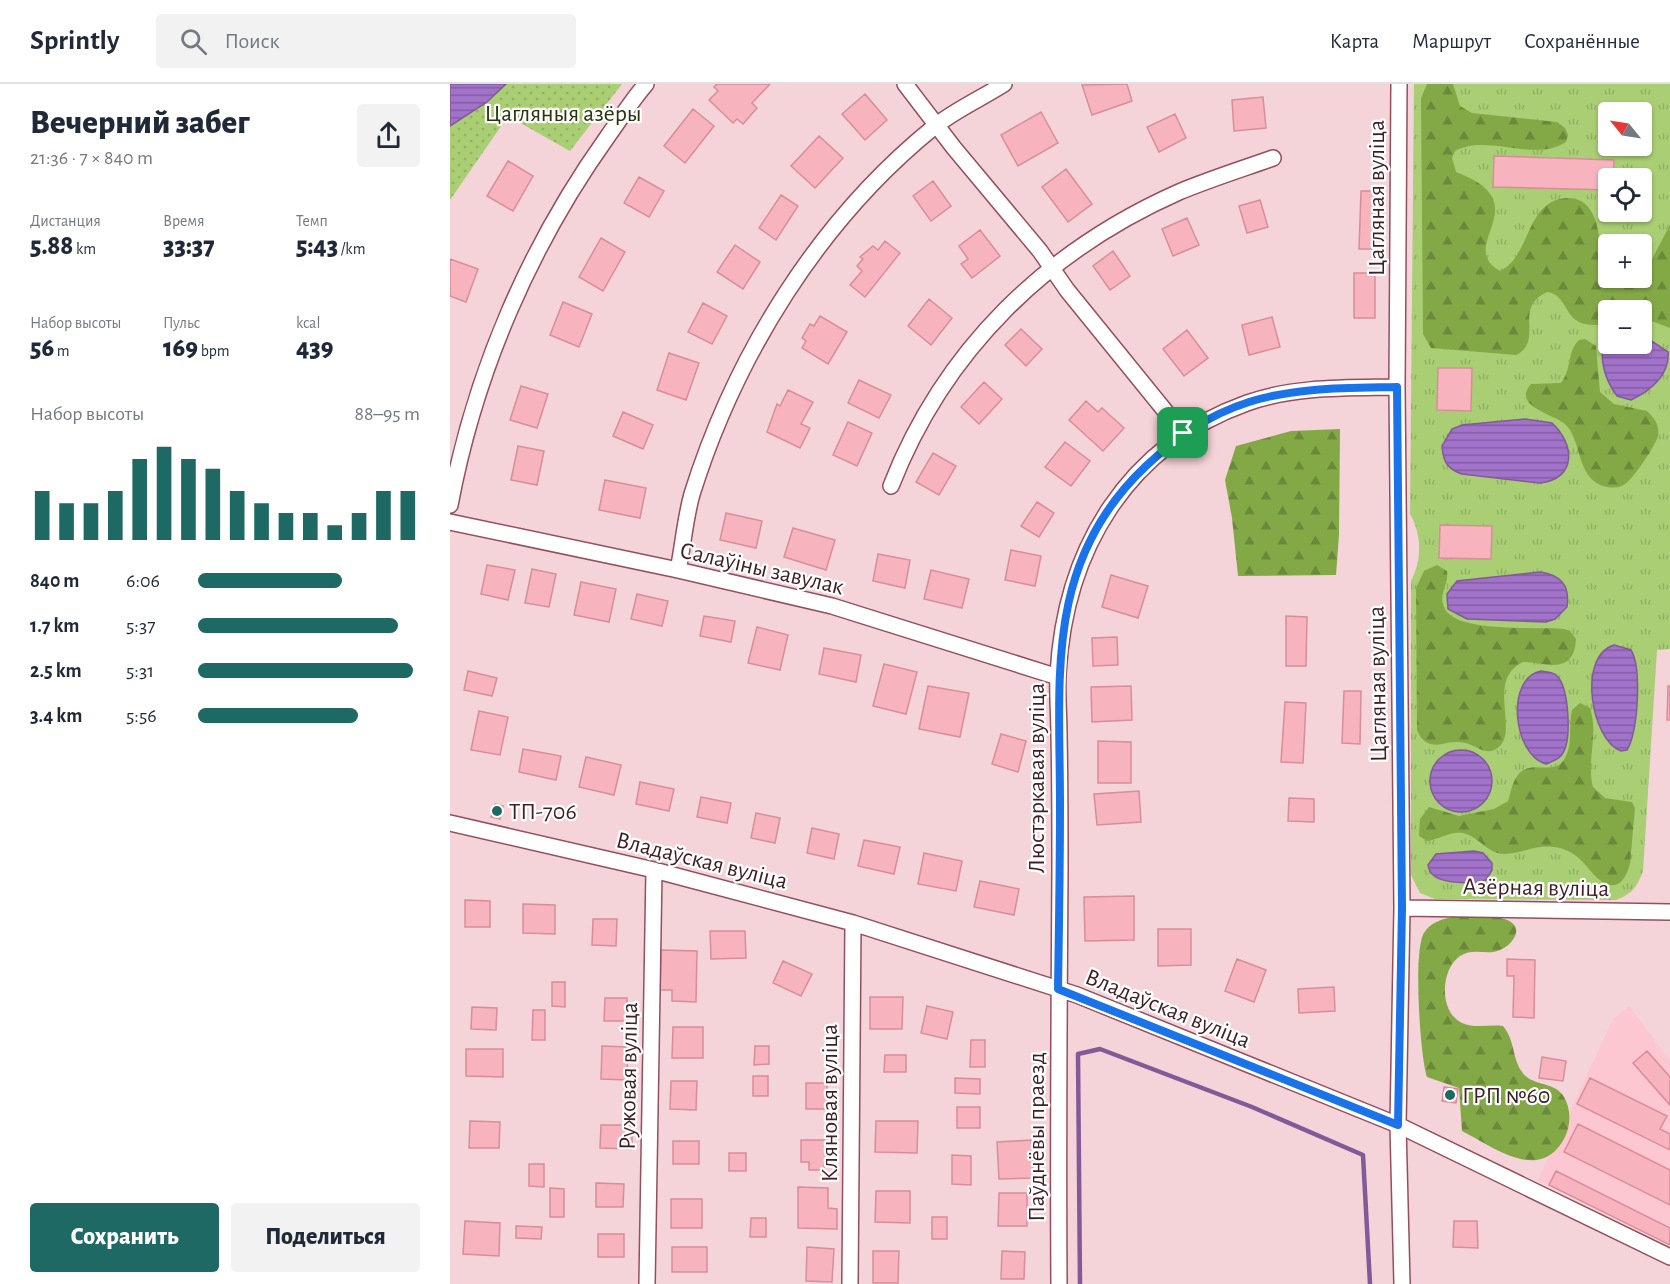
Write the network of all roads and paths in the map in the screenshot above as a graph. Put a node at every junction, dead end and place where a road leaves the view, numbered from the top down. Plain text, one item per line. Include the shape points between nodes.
1 (646, 84) edge
2 (905, 84) edge
3 (1004, 84) edge
4 (1399, 84) edge
5 (936, 125) junction
6 (1273, 158) dead end
7 (1052, 268) junction
8 (1397, 387) junction
9 (1183, 433) junction
10 (891, 486) dead end
11 (450, 505) edge
12 (450, 522) edge
13 (678, 570) junction
14 (1058, 677) junction
15 (450, 823) edge
16 (654, 870) junction
17 (1402, 908) junction
18 (1670, 912) edge
19 (853, 923) junction
20 (1058, 989) junction
21 (1398, 1125) junction
22 (1670, 1257) edge
23 (647, 1284) edge
24 (850, 1284) edge
25 (1059, 1284) edge
26 (1402, 1284) edge

1 - 11 street via 560,210 521,283 477,395
2 - 5 street
3 - 5 street
4 - 8 street, Цагляная вуліца
5 - 7 street
5 - 13 street via 868,188 826,237 744,365 692,496
6 - 7 street via 1180,192 1126,219
7 - 9 street
7 - 10 street via 974,341 909,442
8 - 9 street, Люстэркавая вуліца via 1314,389 1249,403
8 - 17 street, Цагляная вуліца
9 - 14 street, Люстэркавая вуліца via 1133,478 1087,545 1073,585
12 - 13 street, Салаўіны завулак
13 - 14 street, Салаўіны завулак via 832,606
14 - 20 street, Люстэркавая вуліца
15 - 16 street, Владаўская вуліца
16 - 19 street, Владаўская вуліца
16 - 23 street, Ружовая вуліца
17 - 18 street, Азёрная вуліца
17 - 21 street, Цагляная вуліца
19 - 20 street, Владаўская вуліца
19 - 24 street, Кляновая вуліца
20 - 21 street, Владаўская вуліца
20 - 25 street, Паўднёвы праезд
21 - 22 street, Владаўская вуліца
21 - 26 street, Цагляная вуліца

